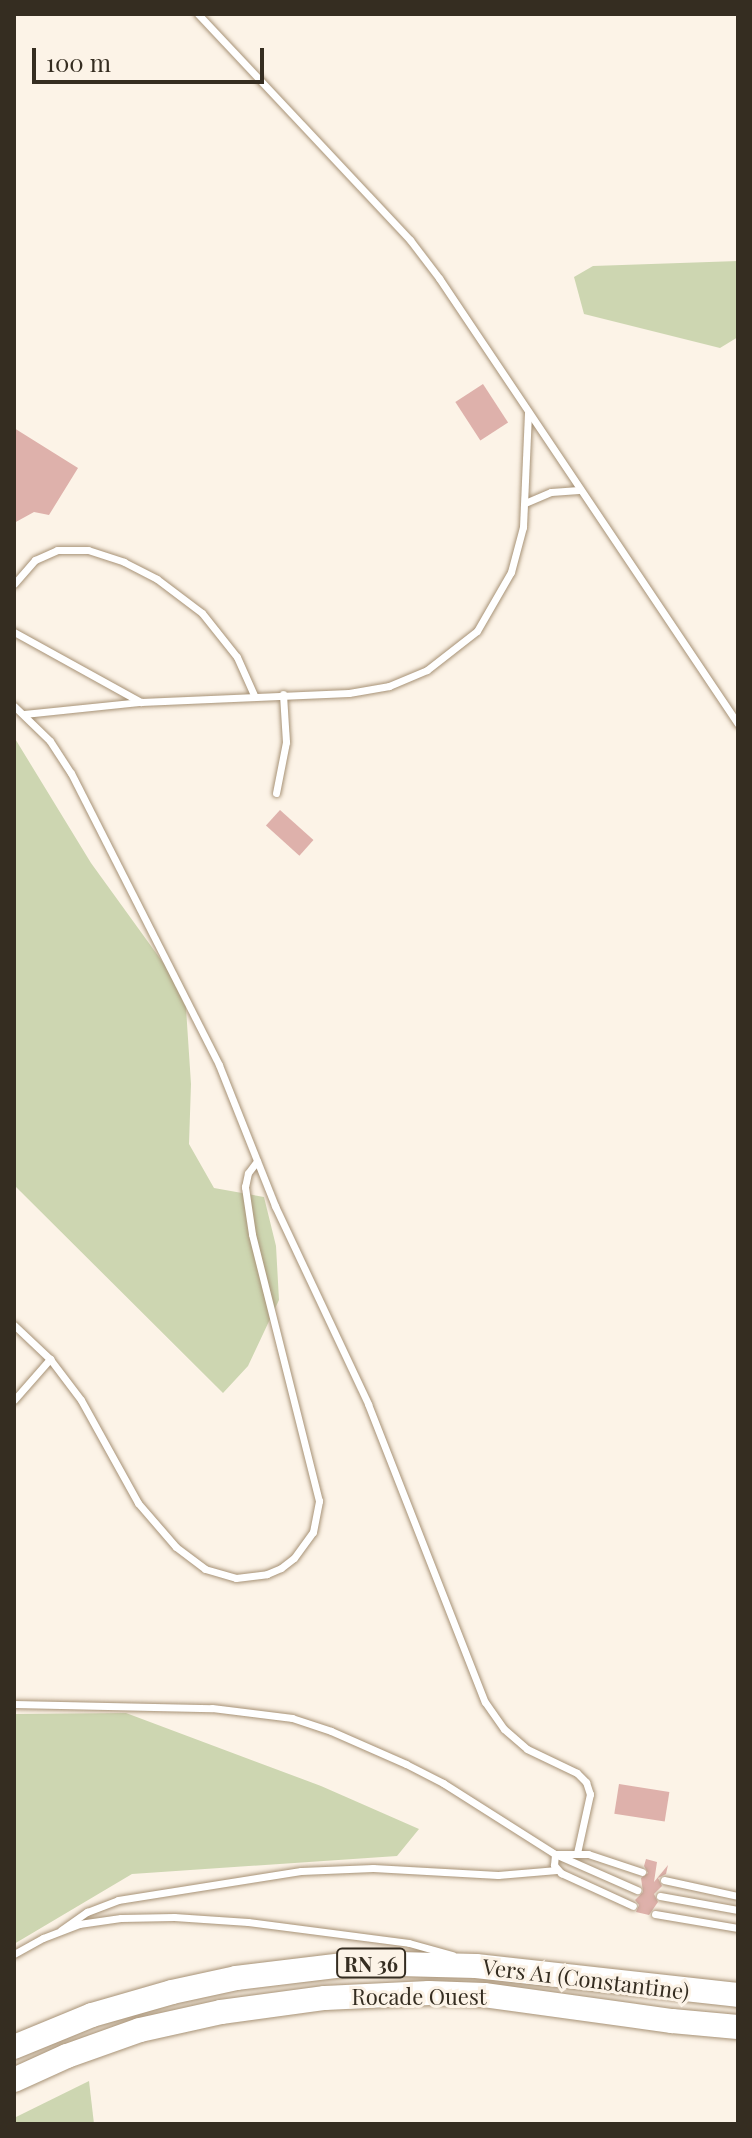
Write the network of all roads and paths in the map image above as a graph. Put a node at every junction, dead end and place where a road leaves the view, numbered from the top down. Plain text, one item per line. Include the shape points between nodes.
1 (198, 14) edge
2 (528, 411) junction
3 (579, 490) junction
4 (525, 503) junction
5 (14, 584) edge
6 (14, 632) edge
7 (283, 694) junction
8 (254, 695) junction
9 (141, 702) junction
10 (14, 706) edge
11 (24, 714) junction
12 (738, 724) edge
13 (276, 793) dead end
14 (257, 1161) junction
15 (14, 1325) edge
16 (50, 1359) junction
17 (14, 1400) edge
18 (14, 1704) edge
19 (577, 1853) junction
20 (555, 1854) junction
21 (557, 1870) junction
22 (642, 1872) dead end
23 (664, 1880) dead end
24 (637, 1890) dead end
25 (660, 1896) dead end
26 (738, 1896) edge
27 (633, 1906) dead end
28 (738, 1910) edge
29 (655, 1914) dead end
30 (738, 1928) edge
31 (61, 1930) junction
32 (14, 1954) edge
33 (476, 1966) junction
34 (738, 1995) edge
35 (738, 2027) edge
36 (14, 2047) edge
37 (14, 2080) edge

1 - 2 lane via 410,240
2 - 3 lane
2 - 4 lane
3 - 4 lane via 551,492
3 - 12 lane
4 - 7 lane via 518,550 501,594 477,631 445,659 409,679 369,690
5 - 8 lane via 35,560 69,548 133,566 202,613 237,657
6 - 9 lane
7 - 8 lane
7 - 13 lane via 286,742
8 - 9 lane
9 - 11 lane
10 - 11 lane
11 - 14 lane via 76,781 209,1045
14 - 16 lane via 245,1187 252,1234 319,1501 313,1532 294,1558 267,1574 236,1578 205,1569 176,1547 138,1503 96,1423
14 - 19 lane via 368,1404 485,1702 527,1749 586,1782 590,1794
15 - 16 lane
16 - 17 lane
18 - 20 lane via 212,1708 292,1718 443,1783
19 - 20 lane
19 - 22 lane
20 - 21 lane
20 - 24 lane
21 - 27 lane
21 - 31 lane via 498,1875 373,1868 301,1871 118,1900
23 - 26 lane
25 - 28 lane
29 - 30 lane
31 - 32 lane
31 - 33 lane via 121,1918 206,1918 409,1943
33 - 34 highway, Vers A1 (Constantine) / RN 36
33 - 36 highway, Vers A1 (Constantine) / RN 36 via 360,1963 236,1978 92,2015
35 - 37 highway, Rocade Ouest via 484,1995 325,1998 140,2030

